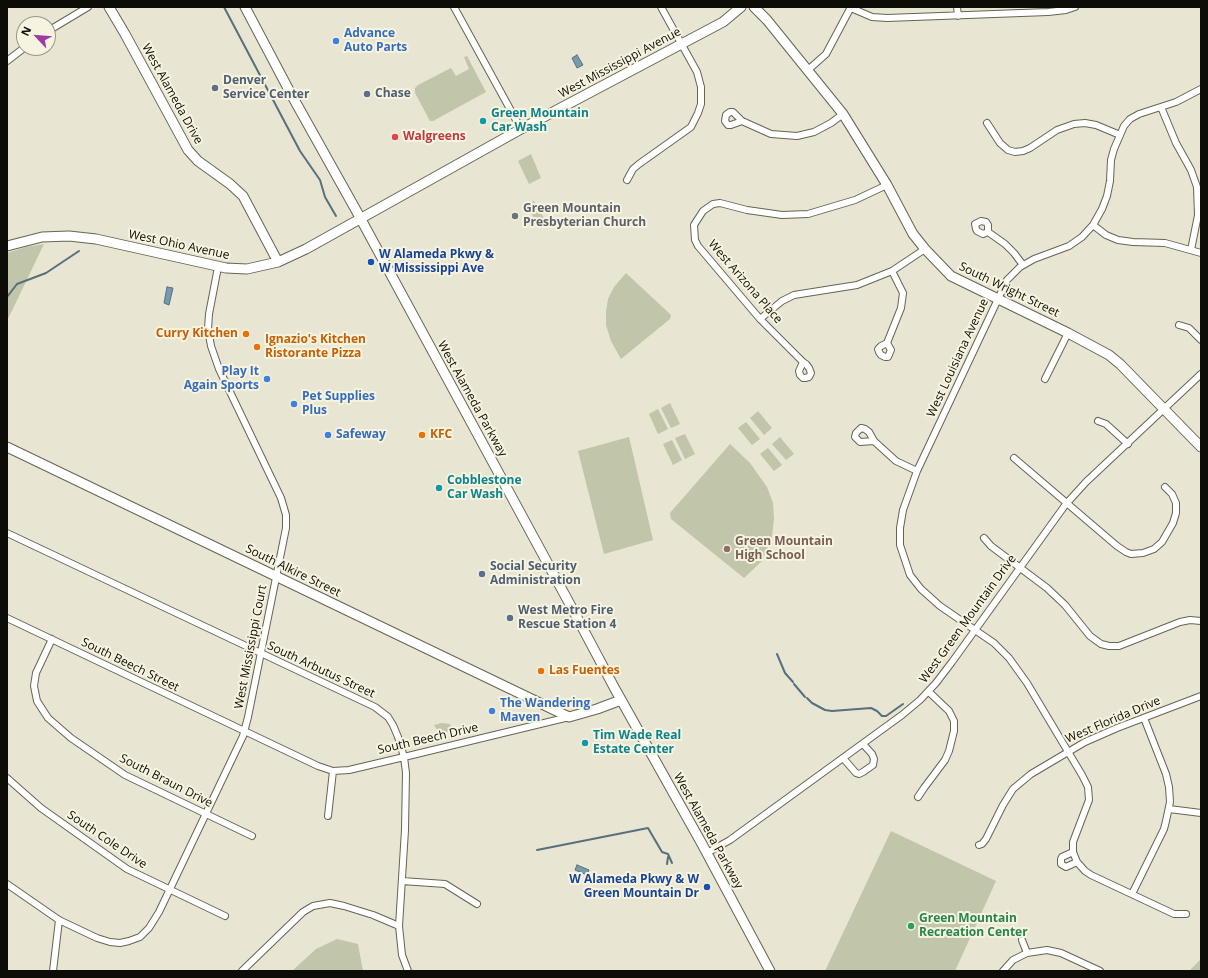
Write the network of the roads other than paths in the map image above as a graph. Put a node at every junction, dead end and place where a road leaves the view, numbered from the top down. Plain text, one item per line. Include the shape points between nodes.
1 (88, 7) edge
2 (109, 7) edge
3 (245, 7) edge
4 (454, 7) edge
5 (661, 7) edge
6 (742, 7) edge
7 (754, 7) edge
8 (851, 7) edge
9 (957, 7) edge
10 (1075, 7) edge
11 (1035, 9) edge
12 (958, 16) junction
13 (56, 26) edge
14 (681, 44) junction
15 (16, 54) edge
16 (7, 61) edge
17 (808, 70) junction
18 (1201, 89) edge
19 (1161, 107) junction
20 (842, 114) junction
21 (742, 121) dead end
22 (987, 123) dead end
23 (521, 129) junction
24 (1120, 135) junction
25 (627, 180) dead end
26 (887, 185) junction
27 (360, 218) junction
28 (1093, 226) junction
29 (988, 232) dead end
30 (7, 246) edge
31 (925, 250) junction
32 (1191, 250) junction
33 (1201, 253) edge
34 (278, 262) junction
35 (1023, 265) junction
36 (218, 267) junction
37 (892, 271) junction
38 (998, 298) junction
39 (760, 319) junction
40 (1179, 325) dead end
41 (1068, 332) junction
42 (1201, 340) edge
43 (887, 343) dead end
44 (803, 362) dead end
45 (1201, 374) edge
46 (1045, 379) dead end
47 (1164, 409) junction
48 (1098, 420) dead end
49 (874, 441) dead end
50 (1128, 444) junction
51 (7, 447) edge
52 (1201, 447) edge
53 (1014, 458) dead end
54 (917, 471) junction
55 (1166, 487) dead end
56 (1066, 504) junction
57 (7, 533) edge
58 (984, 538) dead end
59 (1020, 567) junction
60 (276, 576) junction
61 (7, 618) edge
62 (1201, 621) edge
63 (975, 630) junction
64 (52, 639) junction
65 (260, 653) junction
66 (928, 692) junction
67 (1201, 696) edge
68 (621, 700) junction
69 (569, 717) junction
70 (1144, 718) junction
71 (954, 728) junction
72 (962, 728) dead end
73 (244, 731) junction
74 (863, 744) junction
75 (1068, 751) junction
76 (404, 758) junction
77 (843, 758) junction
78 (333, 771) junction
79 (7, 778) edge
80 (918, 797) dead end
81 (1169, 809) junction
82 (1201, 813) edge
83 (206, 814) junction
84 (328, 816) dead end
85 (252, 836) dead end
86 (979, 844) dead end
87 (1073, 852) junction
88 (707, 853) junction
89 (1077, 862) junction
90 (402, 881) junction
91 (7, 884) edge
92 (170, 890) junction
93 (1132, 894) junction
94 (476, 904) dead end
95 (1186, 914) dead end
96 (225, 916) dead end
97 (59, 920) junction
98 (398, 926) junction
99 (1022, 940) dead end
100 (1027, 953) junction
101 (53, 971) edge
102 (242, 971) edge
103 (408, 971) edge
104 (770, 971) edge
105 (1002, 971) edge
106 (1100, 971) edge

1 - 13 street
2 - 34 street, West Alameda Drive via 188,150 198,161 243,196
3 - 27 street, West Alameda Parkway
4 - 23 street
5 - 14 street
6 - 14 street, West Mississippi Avenue via 723,22
7 - 17 street, South Wright Street
8 - 12 street via 866,15 882,18
8 - 17 street via 826,54
9 - 12 street
10 - 11 street via 1058,11
11 - 12 street
14 - 23 street, West Mississippi Avenue
14 - 25 street via 700,80 702,96 698,113 691,128 639,164
15 - 16 street
17 - 20 street, South Wright Street
18 - 19 street, West Louisiana Avenue via 1182,100
19 - 24 street, West Louisiana Avenue via 1134,116 1127,122
19 - 32 street via 1197,187 1198,215
20 - 21 street via 814,132 797,136 771,134
20 - 26 street, South Wright Street
22 - 24 street via 1000,143 1015,152 1030,148 1057,130 1074,124 1096,125
23 - 27 street, West Mississippi Avenue
24 - 28 street, West Louisiana Avenue via 1112,155 1107,196
26 - 31 street, South Wright Street via 913,234
26 - 39 street, West Arizona Place via 855,200 808,214 782,215 720,203 703,210 694,225 698,246
27 - 34 street, West Ohio Avenue
27 - 68 street, West Alameda Parkway
28 - 32 street via 1118,240 1164,243
28 - 35 street, West Louisiana Avenue via 1073,243
29 - 35 street via 1009,247
30 - 36 street, West Ohio Avenue via 42,237 76,236
31 - 37 street
31 - 38 street, South Wright Street via 951,276
32 - 33 street
34 - 36 street, West Ohio Avenue via 247,269
35 - 38 street, West Louisiana Avenue via 1010,277
36 - 60 street, West Mississippi Court via 208,314 209,338 219,369 285,509 286,525
37 - 39 street via 857,285 794,295 782,301
37 - 43 street via 903,293 901,308
38 - 41 street, South Wright Street
38 - 54 street, West Louisiana Avenue
39 - 44 street, West Arizona Place
40 - 42 street via 1188,328
41 - 46 street
41 - 47 street, South Wright Street via 1120,364
45 - 47 street, West Green Mountain Drive
47 - 50 street, West Green Mountain Drive
47 - 52 street, South Wright Street
48 - 50 street
49 - 54 street via 896,461
50 - 56 street, West Green Mountain Drive
51 - 60 street, South Alkire Street
53 - 56 street
54 - 63 street, West Louisiana Avenue via 903,510 900,528 900,545 904,561 910,575 921,589 940,606
55 - 56 street via 1176,503 1175,518 1162,542 1154,549 1143,553 1131,554 1121,550
56 - 59 street, West Green Mountain Drive
57 - 65 street, South Arbutus Street
58 - 59 street
59 - 62 street via 1065,605 1090,636 1105,646 1119,646 1173,624
59 - 63 street, West Green Mountain Drive
60 - 65 street, West Mississippi Court
60 - 69 street, South Alkire Street
61 - 64 street, South Beech Street
63 - 66 street, West Green Mountain Drive
63 - 75 street, West Louisiana Avenue via 1014,664
64 - 73 street, South Beech Street
64 - 83 street, South Braun Drive via 36,672 34,682 35,697 45,715 66,734 119,771
65 - 73 street, West Mississippi Court
65 - 76 street, South Arbutus Street via 382,712 393,725
66 - 71 street via 949,711 954,720
66 - 74 street, West Green Mountain Drive via 902,716
67 - 70 street, West Florida Drive
68 - 69 street, South Beech Drive
68 - 88 street, West Alameda Parkway
69 - 76 street, South Beech Drive
70 - 75 street, West Florida Drive
70 - 81 street via 1166,774
71 - 72 street
71 - 80 street via 945,760
73 - 78 street, South Beech Drive
73 - 83 street, West Mississippi Court
74 - 77 street, West Green Mountain Drive
74 - 77 street via 874,759 873,765 863,772 856,773
75 - 86 street, West Florida Drive via 1017,784 1008,795 986,839
75 - 87 street, West Louisiana Avenue via 1086,781 1089,793 1088,806 1074,837
76 - 78 street, South Beech Drive
76 - 90 street, South Arbutus Street via 406,773
77 - 88 street, West Green Mountain Drive via 734,837
78 - 84 street
79 - 92 street, South Cole Drive via 41,808 123,866
81 - 82 street
81 - 93 street via 1160,838
83 - 85 street, South Braun Drive
83 - 92 street, West Mississippi Court
87 - 89 street
87 - 89 street via 1062,857 1061,864 1066,867
88 - 104 street, West Alameda Parkway
89 - 93 street via 1091,875
90 - 94 street via 445,884
90 - 98 street, South Arbutus Street
91 - 97 street, West Mississippi Court
92 - 96 street, South Cole Drive
92 - 97 street, West Mississippi Court via 150,928 140,937 125,943 104,941
93 - 95 street via 1174,914
97 - 101 street
98 - 102 street via 344,906 330,903 318,905 299,916
98 - 103 street, South Arbutus Street via 402,955
99 - 100 street
100 - 105 street via 1018,957
100 - 106 street via 1040,950 1054,951

